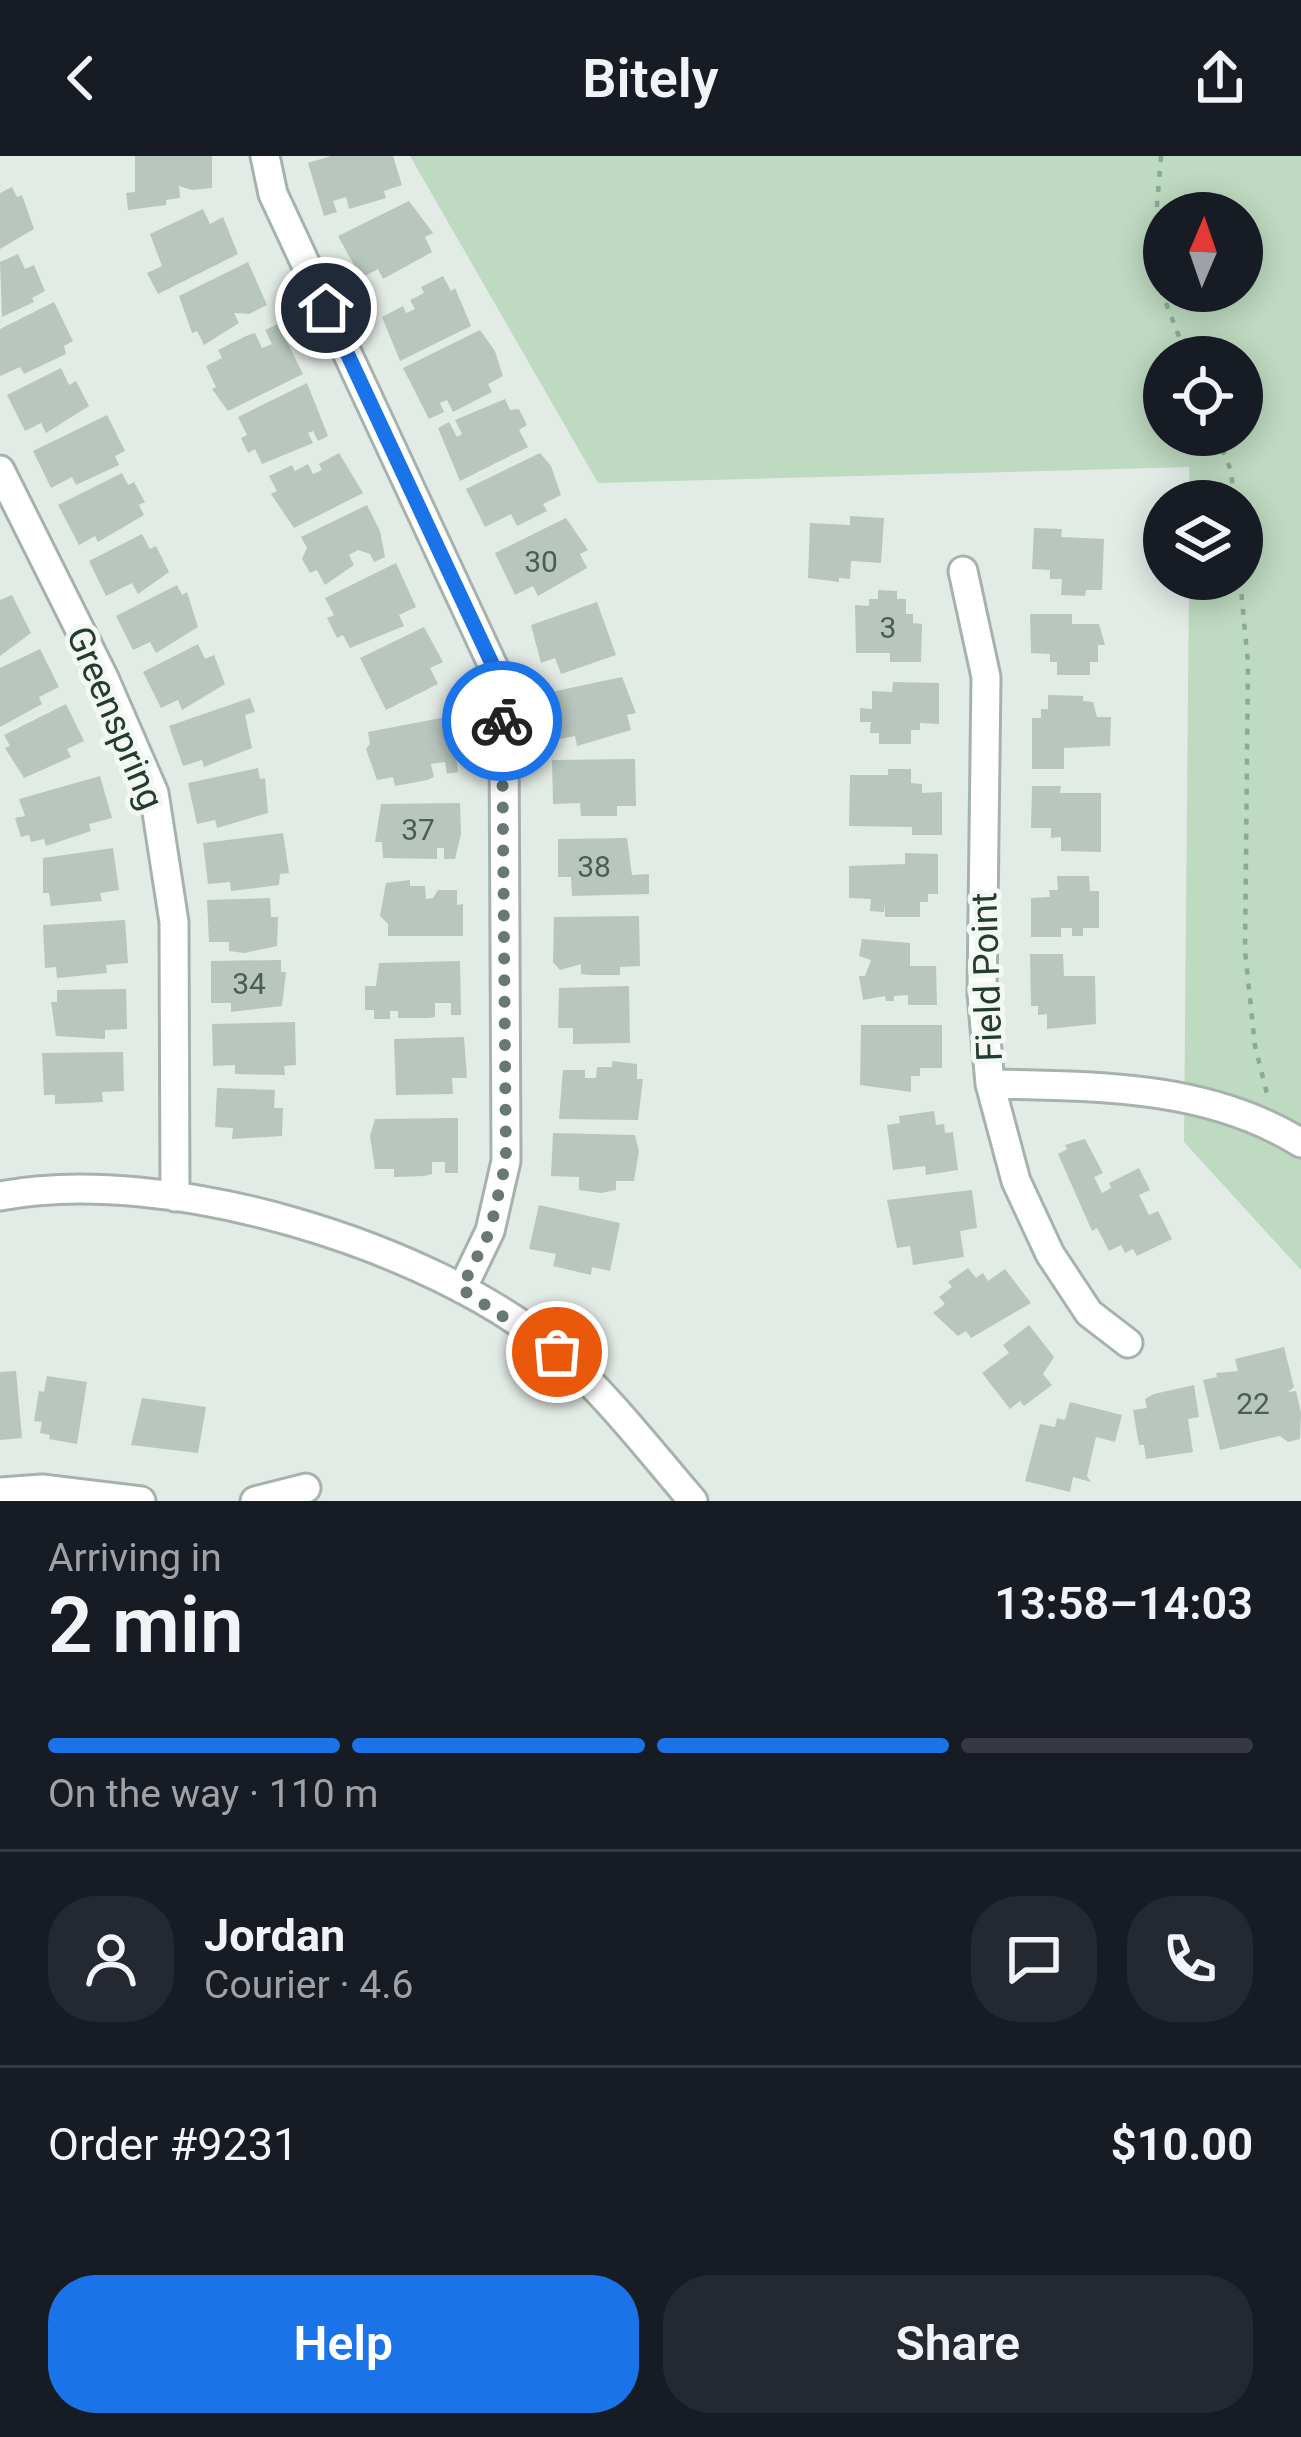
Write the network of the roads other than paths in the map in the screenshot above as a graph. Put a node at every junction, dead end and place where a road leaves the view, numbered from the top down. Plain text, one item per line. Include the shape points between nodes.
1 (266, 156) edge
2 (0, 470) edge
3 (963, 571) dead end
4 (990, 1084) junction
5 (1301, 1143) edge
6 (0, 1196) edge
7 (175, 1197) junction
8 (461, 1289) junction
9 (1128, 1343) dead end
10 (306, 1488) dead end
11 (0, 1492) edge
12 (141, 1501) edge
13 (255, 1501) edge
14 (693, 1501) edge

1 - 8 street via 274,194 494,668 504,733 506,1161 490,1231
2 - 7 street, Greenspring via 154,793 174,922
3 - 4 street, Field Point via 986,677 982,994
4 - 5 street via 1159,1091 1267,1122
4 - 9 street, Field Point via 1016,1181 1050,1254 1089,1313
6 - 7 street
7 - 8 street via 325,1230
8 - 14 street via 557,1352
10 - 13 street
11 - 12 street

